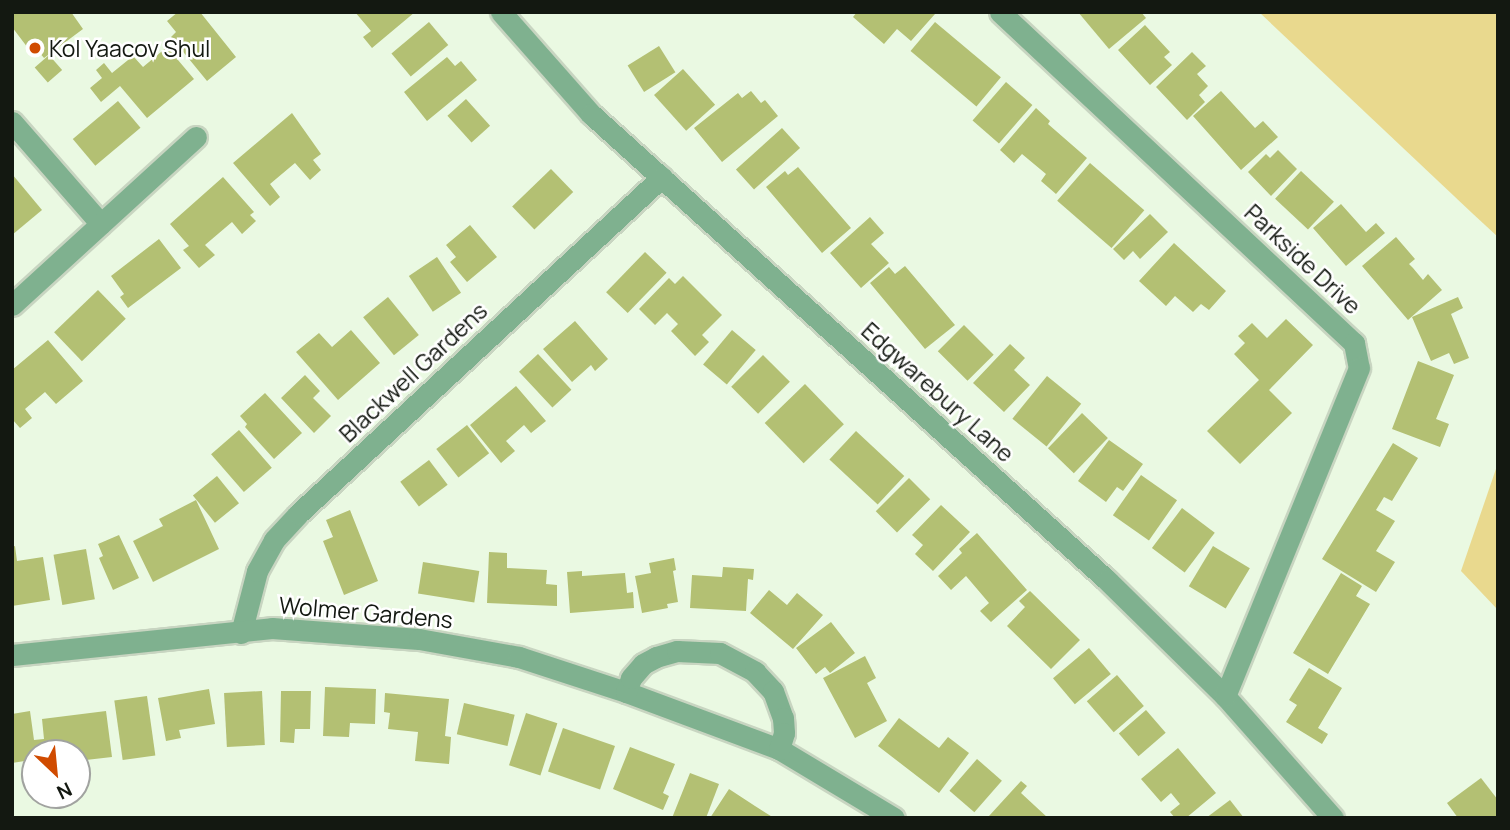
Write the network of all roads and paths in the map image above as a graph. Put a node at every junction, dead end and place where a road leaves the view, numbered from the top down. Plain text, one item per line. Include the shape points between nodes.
1 (501, 12) edge
2 (1000, 12) edge
3 (12, 122) edge
4 (196, 137) dead end
5 (662, 177) junction
6 (101, 224) junction
7 (12, 305) edge
8 (241, 633) junction
9 (12, 655) edge
10 (626, 692) junction
11 (1225, 696) junction
12 (779, 749) junction
13 (894, 818) edge
14 (1333, 818) edge

1 - 5 street, Edgwarebury Lane via 591,114
2 - 11 street, Parkside Drive via 1354,343 1359,368
3 - 6 street
4 - 6 street
5 - 8 street, Blackwell Gardens via 282,531 257,571
5 - 11 street, Edgwarebury Lane via 1107,580
6 - 7 street
8 - 9 street, Wolmer Gardens
8 - 10 street, Wolmer Gardens via 272,628 419,639 519,657
10 - 12 street, Wolmer Gardens
10 - 12 street via 631,678 656,657 677,651 720,653 755,671 773,691 783,718
11 - 14 street, Edgwarebury Lane
12 - 13 street, Wolmer Gardens

